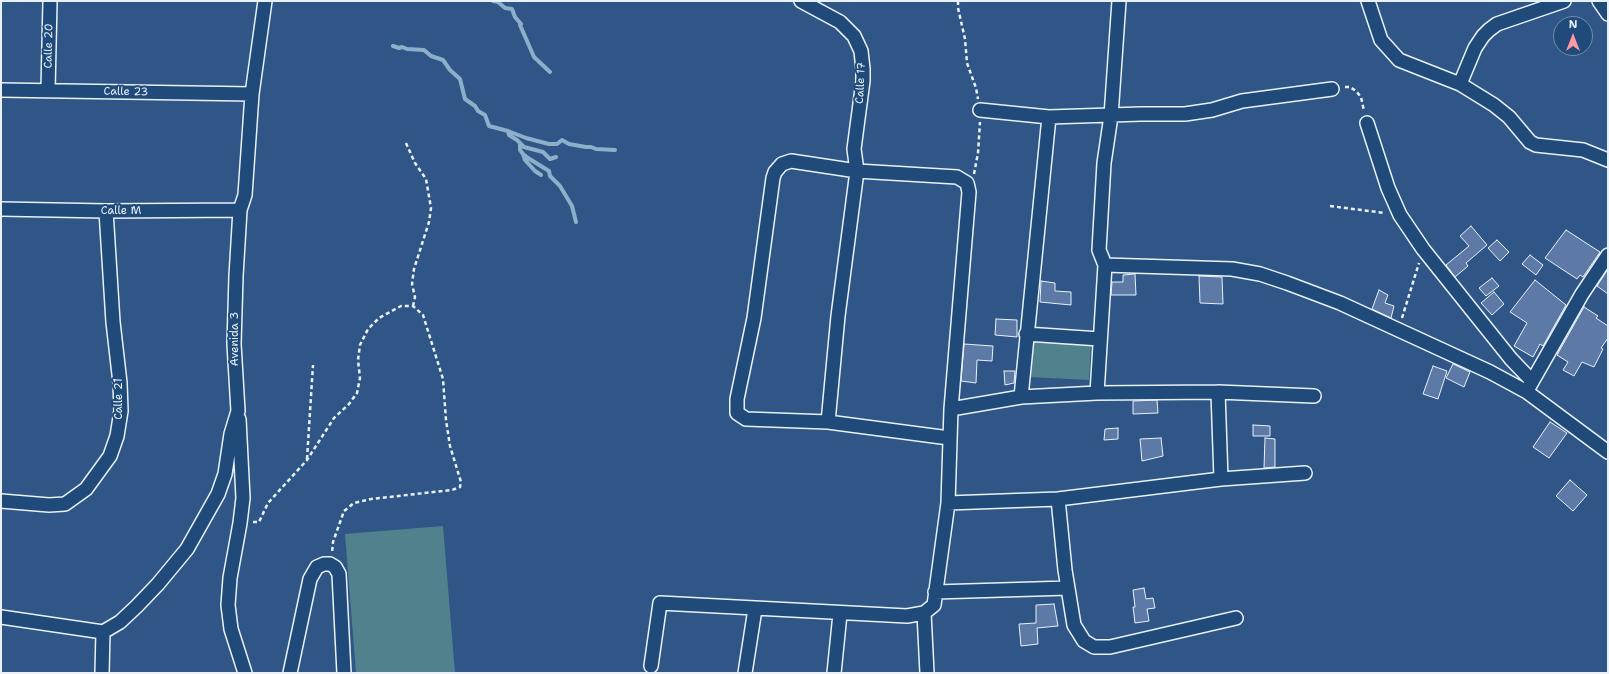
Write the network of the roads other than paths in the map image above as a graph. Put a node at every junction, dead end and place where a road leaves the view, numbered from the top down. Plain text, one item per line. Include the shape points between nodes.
1 (50, 1) edge
2 (264, 1) edge
3 (801, 1) edge
4 (1119, 1) edge
5 (1368, 1) edge
6 (1564, 1) edge
7 (1599, 1) edge
8 (1608, 14) edge
9 (1460, 84) junction
10 (1332, 89) road end
11 (1, 90) edge
12 (48, 90) junction
13 (252, 94) junction
14 (980, 110) road end
15 (1111, 116) junction
16 (1049, 117) junction
17 (1367, 123) road end
18 (1608, 160) edge
19 (857, 171) junction
20 (1, 209) edge
21 (240, 210) junction
22 (106, 211) junction
23 (1608, 255) edge
24 (1105, 266) junction
25 (1026, 334) junction
26 (1100, 339) junction
27 (1530, 387) junction
28 (1218, 392) junction
29 (1097, 393) junction
30 (1314, 396) dead end
31 (1021, 397) junction
32 (951, 410) junction
33 (238, 411) junction
34 (828, 422) junction
35 (949, 438) junction
36 (1608, 452) edge
37 (1305, 473) dead end
38 (1221, 478) junction
39 (1058, 499) junction
40 (1, 501) edge
41 (948, 503) junction
42 (1068, 588) junction
43 (935, 592) junction
44 (754, 609) junction
45 (924, 613) junction
46 (840, 614) junction
47 (1, 617) edge
48 (1236, 618) dead end
49 (103, 632) junction
50 (651, 666) dead end
51 (102, 673) edge
52 (246, 673) edge
53 (290, 673) edge
54 (344, 673) edge
55 (745, 673) edge
56 (834, 673) edge
57 (927, 673) edge

1 - 12 street, Calle 20
2 - 13 street, Avenida 3
3 - 19 street, Calle 17 via 840,22 854,36 862,52 863,81 854,149
4 - 15 street
5 - 9 street via 1381,40 1399,60
6 - 9 street via 1497,24 1489,30 1475,48
7 - 8 street
9 - 18 street via 1509,117 1536,146 1583,150
10 - 15 street via 1242,101 1212,110 1185,114
11 - 12 street, Calle 23
12 - 13 street, Calle 23
13 - 21 street, Avenida 3 via 245,195
14 - 16 street
15 - 16 street
15 - 24 street via 1104,163 1098,250
16 - 25 street
17 - 27 street via 1388,188 1400,215 1423,249 1512,359
19 - 32 street via 957,177 967,183 969,192
19 - 34 street, Calle 17 via 838,316
19 - 34 street via 791,161 782,164 775,172 754,318 737,399 737,413 746,419
20 - 22 street, Calle M
21 - 22 street, Calle M
21 - 33 street, Avenida 3 via 234,344
22 - 40 street, Calle 21 via 121,411 117,436 110,456 86,489 65,504 49,506
23 - 27 street via 1582,294
24 - 26 street
24 - 27 street via 1232,269 1260,274 1340,303
25 - 26 street
25 - 31 street
26 - 29 street
27 - 36 street
28 - 29 street
28 - 30 street
28 - 38 street
29 - 31 street
31 - 32 street
32 - 35 street
33 - 49 street, Avenida 3 via 231,434 225,474 218,494 187,549 137,606 120,622
33 - 52 street via 243,498 228,604 231,629
34 - 35 street
35 - 41 street
37 - 38 street
38 - 39 street
39 - 41 street
39 - 42 street
41 - 43 street
42 - 43 street
42 - 48 street via 1074,625 1084,641 1094,647 1110,647
43 - 45 street via 934,605
44 - 46 street
44 - 50 street via 660,603
44 - 55 street
45 - 46 street via 907,616
45 - 57 street
46 - 56 street
47 - 49 street
49 - 51 street
53 - 54 street via 310,579 317,567 324,564 335,567 339,574

